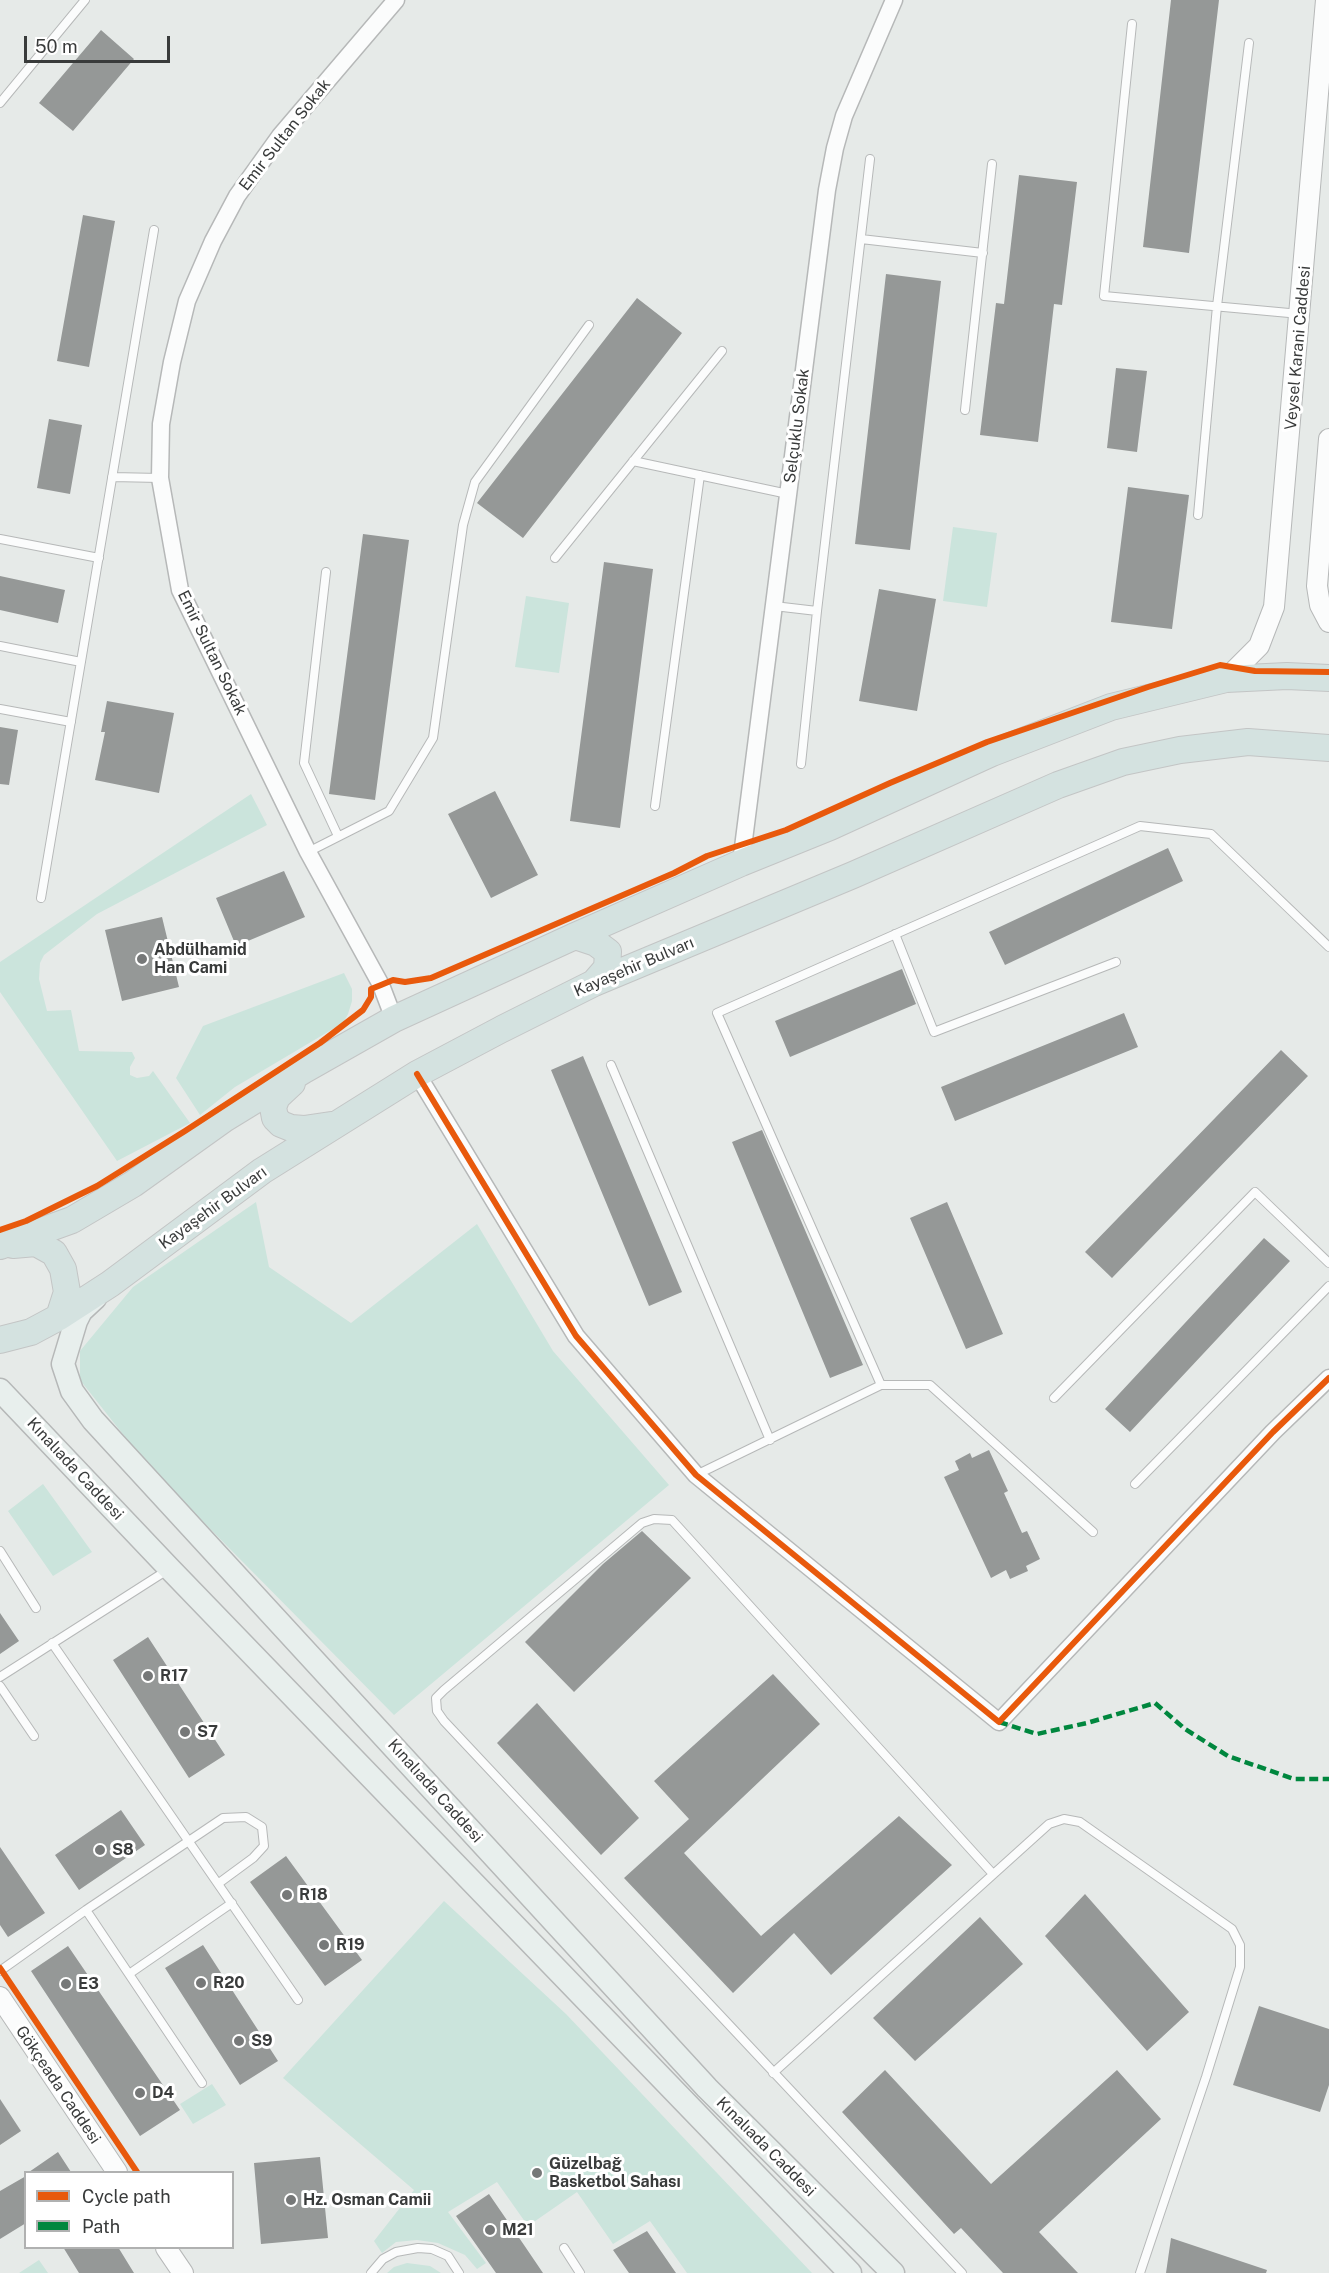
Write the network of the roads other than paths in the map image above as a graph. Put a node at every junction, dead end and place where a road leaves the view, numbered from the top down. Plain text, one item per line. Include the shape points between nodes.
1 (84, 0) edge
2 (396, 0) edge
3 (894, 0) edge
4 (1326, 0) edge
5 (1132, 24) dead end
6 (1249, 44) dead end
7 (0, 103) edge
8 (870, 159) dead end
9 (993, 164) dead end
10 (154, 230) dead end
11 (861, 239) junction
12 (982, 253) junction
13 (1217, 306) junction
14 (1300, 314) junction
15 (589, 325) dead end
16 (722, 351) dead end
17 (965, 410) dead end
18 (1329, 439) edge
19 (633, 461) junction
20 (700, 475) junction
21 (112, 477) junction
22 (160, 478) junction
23 (788, 494) junction
24 (1198, 515) dead end
25 (0, 540) edge
26 (99, 558) junction
27 (555, 558) dead end
28 (327, 572) dead end
29 (774, 606) junction
30 (817, 611) junction
31 (1329, 622) edge
32 (0, 646) edge
33 (81, 662) junction
34 (1329, 678) edge
35 (1226, 679) junction
36 (0, 709) edge
37 (71, 722) junction
38 (1329, 748) edge
39 (801, 764) dead end
40 (656, 806) dead end
41 (338, 836) junction
42 (308, 852) junction
43 (741, 863) junction
44 (41, 898) dead end
45 (895, 934) junction
46 (575, 936) junction
47 (1329, 947) edge
48 (1116, 962) dead end
49 (594, 983) junction
50 (394, 1019) junction
51 (611, 1065) dead end
52 (304, 1070) junction
53 (417, 1074) junction
54 (338, 1124) junction
55 (0, 1246) edge
56 (1329, 1263) edge
57 (110, 1284) junction
58 (1329, 1286) edge
59 (59, 1317) junction
60 (0, 1340) edge
61 (63, 1364) junction
62 (1329, 1378) edge
63 (880, 1385) junction
64 (0, 1390) edge
65 (1054, 1398) dead end
66 (770, 1440) junction
67 (696, 1475) junction
68 (1135, 1484) dead end
69 (1093, 1532) dead end
70 (0, 1551) edge
71 (169, 1568) junction
72 (36, 1608) dead end
73 (52, 1643) junction
74 (0, 1677) edge
75 (0, 1686) edge
76 (34, 1736) dead end
77 (190, 1841) junction
78 (993, 1874) junction
79 (219, 1883) junction
80 (232, 1903) junction
81 (86, 1911) junction
82 (0, 1971) edge
83 (129, 1974) junction
84 (0, 1997) edge
85 (298, 2000) dead end
86 (773, 2073) junction
87 (202, 2083) dead end
88 (116, 2171) edge
89 (564, 2248) dead end
90 (167, 2249) edge
91 (183, 2273) edge
92 (371, 2273) edge
93 (459, 2273) edge
94 (580, 2273) edge
95 (850, 2273) edge
96 (893, 2273) edge
97 (962, 2273) edge
98 (1140, 2273) edge

1 - 7 lane
2 - 22 street, Emir Sultan Sokak via 280,136 237,196 213,241 187,301 172,362 161,424
3 - 23 street, Selçuklu Sokak via 844,116 835,148
4 - 14 street, Veysel Karani Caddesi
5 - 13 lane via 1104,296
6 - 13 lane
8 - 11 lane
9 - 12 lane
10 - 21 lane
11 - 12 lane
11 - 30 lane
12 - 17 lane
13 - 14 lane
13 - 24 lane
14 - 35 street, Veysel Karani Caddesi via 1274,607 1259,646
15 - 41 lane via 475,482 463,525 433,738 389,811
16 - 19 lane
18 - 31 street via 1317,586 1320,605
19 - 20 lane
19 - 27 lane
20 - 23 lane
20 - 40 lane
21 - 22 lane
21 - 26 lane
22 - 42 street, Emir Sultan Sokak via 180,590
23 - 29 street, Selçuklu Sokak
25 - 26 lane
26 - 33 lane
28 - 41 lane via 304,763
29 - 30 lane
29 - 43 street, Selçuklu Sokak
30 - 39 lane
32 - 33 lane
33 - 37 lane
34 - 35 main road
35 - 43 main road via 1111,707 992,753
36 - 37 lane
37 - 44 lane
38 - 49 main road, Kayaşehir Bulvarı via 1248,742 1123,762 1058,785
41 - 42 lane
42 - 50 street, Emir Sultan Sokak via 381,985
43 - 46 main road
45 - 47 lane via 1140,826 1211,834
45 - 48 lane via 934,1032
45 - 63 lane via 717,1012
46 - 49 main road via 608,952 607,968
46 - 50 main road
49 - 53 main road, Kayaşehir Bulvarı
50 - 52 main road
51 - 66 lane
52 - 54 main road via 277,1097 273,1107 275,1118 291,1128
52 - 55 main road via 224,1119 134,1184 72,1220
53 - 54 main road, Kayaşehir Bulvarı
53 - 67 street via 576,1336
54 - 57 main road, Kayaşehir Bulvarı via 262,1171
55 - 59 main road via 36,1244 54,1253 63,1269 67,1292
56 - 65 lane via 1255,1192
57 - 59 main road, Kayaşehir Bulvarı
57 - 61 main road via 81,1311
58 - 68 lane
59 - 60 main road, Kayaşehir Bulvarı via 32,1332
59 - 61 main road, Kınalıada Caddesi
61 - 96 main road, Kınalıada Caddesi via 72,1391 93,1420 707,2088
62 - 67 street via 1273,1432 999,1722
63 - 66 lane
63 - 69 lane via 930,1385
64 - 71 main road, Kınalıada Caddesi
66 - 67 lane
70 - 72 lane
71 - 73 lane
71 - 95 main road, Kınalıada Caddesi
73 - 74 lane
73 - 77 lane
75 - 76 lane
77 - 79 lane
77 - 79 lane via 223,1818 246,1817 262,1827 264,1846
77 - 81 lane
78 - 86 lane
78 - 86 lane via 672,1520 642,1523 439,1694 437,1711 444,1721
78 - 98 lane via 1049,1824 1071,1819 1232,1929 1240,1945 1240,1967
79 - 80 lane
80 - 83 lane
80 - 85 lane
81 - 82 lane
81 - 83 lane
83 - 87 lane
84 - 88 street, Gökçeada Caddesi
86 - 97 lane
89 - 94 lane
90 - 91 street
92 - 93 lane via 383,2259 396,2252 418,2248 448,2256

